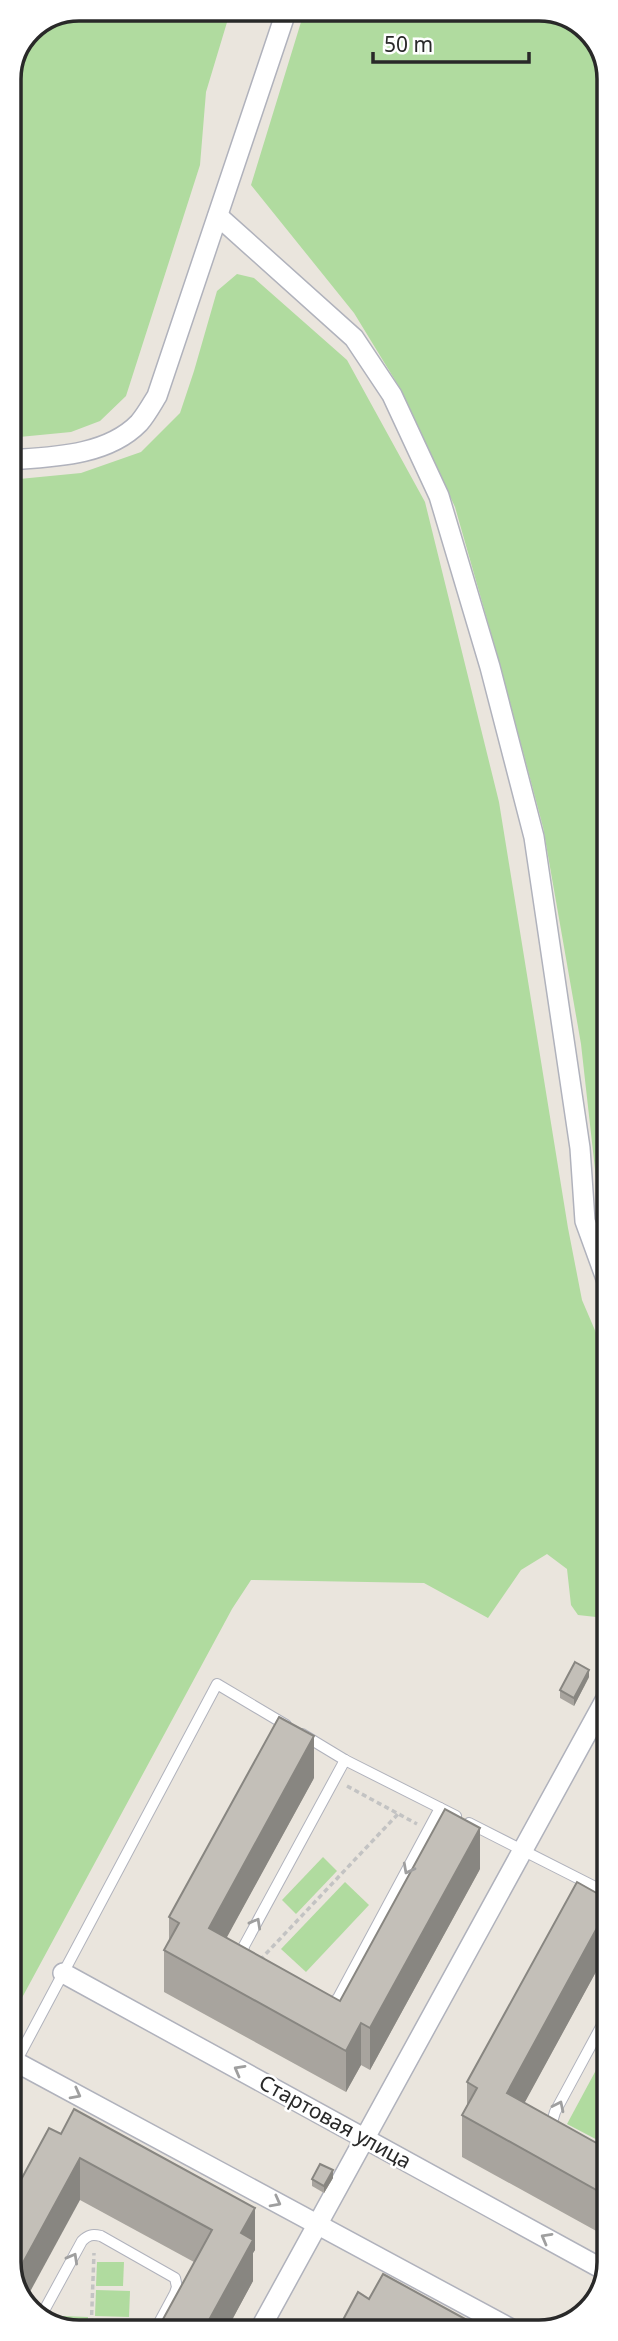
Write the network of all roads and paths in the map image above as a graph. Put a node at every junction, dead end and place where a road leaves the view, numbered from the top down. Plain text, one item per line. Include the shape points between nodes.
1 (283, 21) edge
2 (218, 216) junction
3 (21, 459) edge
4 (597, 1254) edge
5 (597, 1715) edge
6 (345, 1760) junction
7 (334, 1780) junction
8 (440, 1808) junction
9 (398, 1814) junction
10 (428, 1830) junction
11 (523, 1850) junction
12 (597, 1888) edge
13 (251, 1969) joint
14 (63, 1973) junction
15 (316, 2005) edge
16 (597, 2034) edge
17 (21, 2053) edge
18 (21, 2072) edge
19 (559, 2137) edge
20 (365, 2138) junction
21 (318, 2225) junction
22 (94, 2234) junction
23 (597, 2266) edge
24 (45, 2309) edge
25 (91, 2320) edge
26 (160, 2320) edge
27 (265, 2320) edge
28 (495, 2320) edge

1 - 2 street
2 - 3 street via 158,396 139,423 109,444
2 - 4 street via 354,338 392,395 439,496 534,837 580,1148 585,1221
5 - 11 street
6 - 7 lane
6 - 8 lane
6 - 14 lane via 217,1684
7 - 9 path
13 -> 7 lane via 242,1962 244,1946
8 - 10 lane
8 - 11 lane
9 - 10 path
9 - 13 path
10 -> 15 lane via 338,1998 332,2005
11 - 12 lane
11 - 20 street
14 - 17 lane
20 -> 14 street, Стартовая улица
19 -> 16 lane via 553,2131 555,2112
18 -> 21 street
20 - 21 street
23 -> 20 street, Стартовая улица
21 - 27 street
21 - 28 street
24 -> 22 lane via 82,2241
22 - 25 path
22 - 26 lane via 175,2278 175,2293

